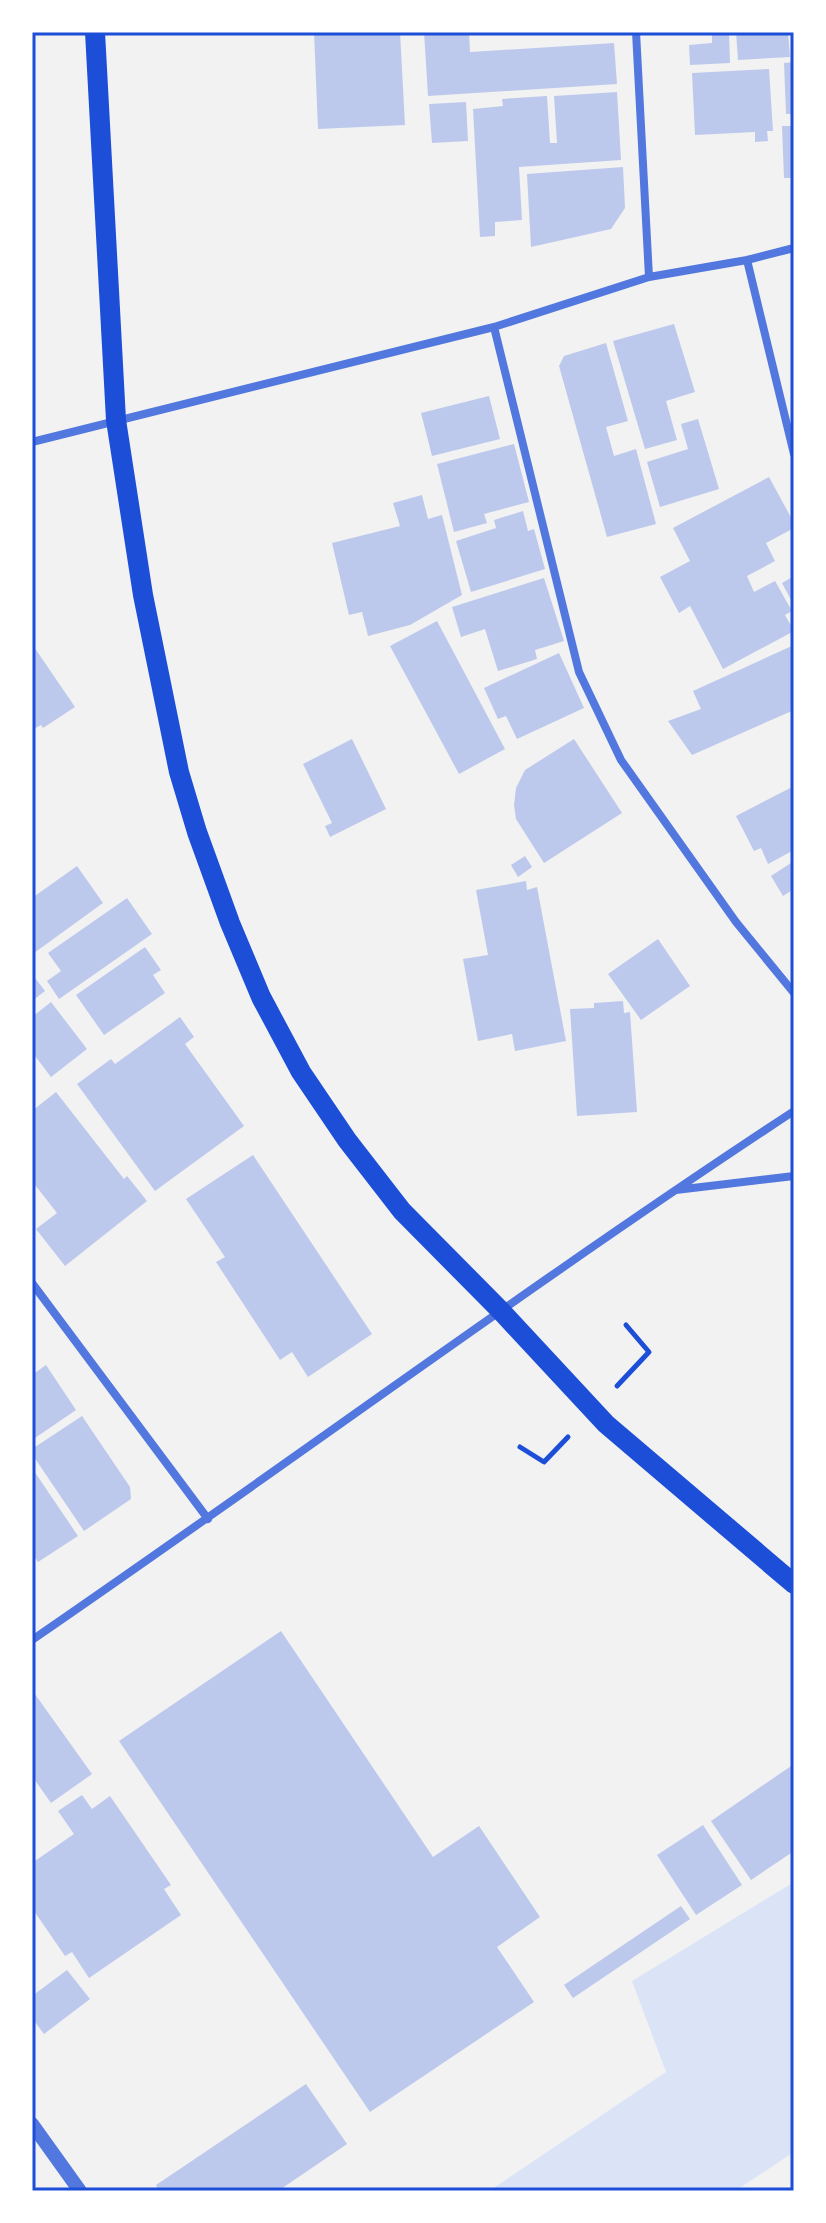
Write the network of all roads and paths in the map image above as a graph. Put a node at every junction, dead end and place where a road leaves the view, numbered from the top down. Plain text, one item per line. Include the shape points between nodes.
1 (95, 32) edge
2 (636, 32) edge
3 (794, 248) edge
4 (747, 260) junction
5 (649, 277) junction
6 (494, 327) junction
7 (116, 420) junction
8 (32, 442) edge
9 (794, 454) edge
10 (794, 993) edge
11 (794, 1111) edge
12 (794, 1176) edge
13 (674, 1190) junction
14 (32, 1283) edge
15 (501, 1311) junction
16 (626, 1325) dead end
17 (649, 1352) dead end
18 (520, 1447) dead end
19 (544, 1462) dead end
20 (208, 1519) junction
21 (794, 1584) edge
22 (32, 1640) edge
23 (32, 2124) edge
24 (80, 2191) edge

1 - 7 main road
2 - 5 street
3 - 4 street
4 - 5 street
4 - 9 street
5 - 6 street
6 - 7 street
6 - 10 street via 579,672 621,760 736,922
7 - 8 street
7 - 15 main road via 143,595 179,772 261,997 301,1072 347,1140 402,1211
11 - 13 street
12 - 13 street
13 - 15 street
14 - 20 street
15 - 20 street
15 - 21 main road via 606,1424
16 - 17 path
18 - 19 path
20 - 22 street
23 - 24 street

